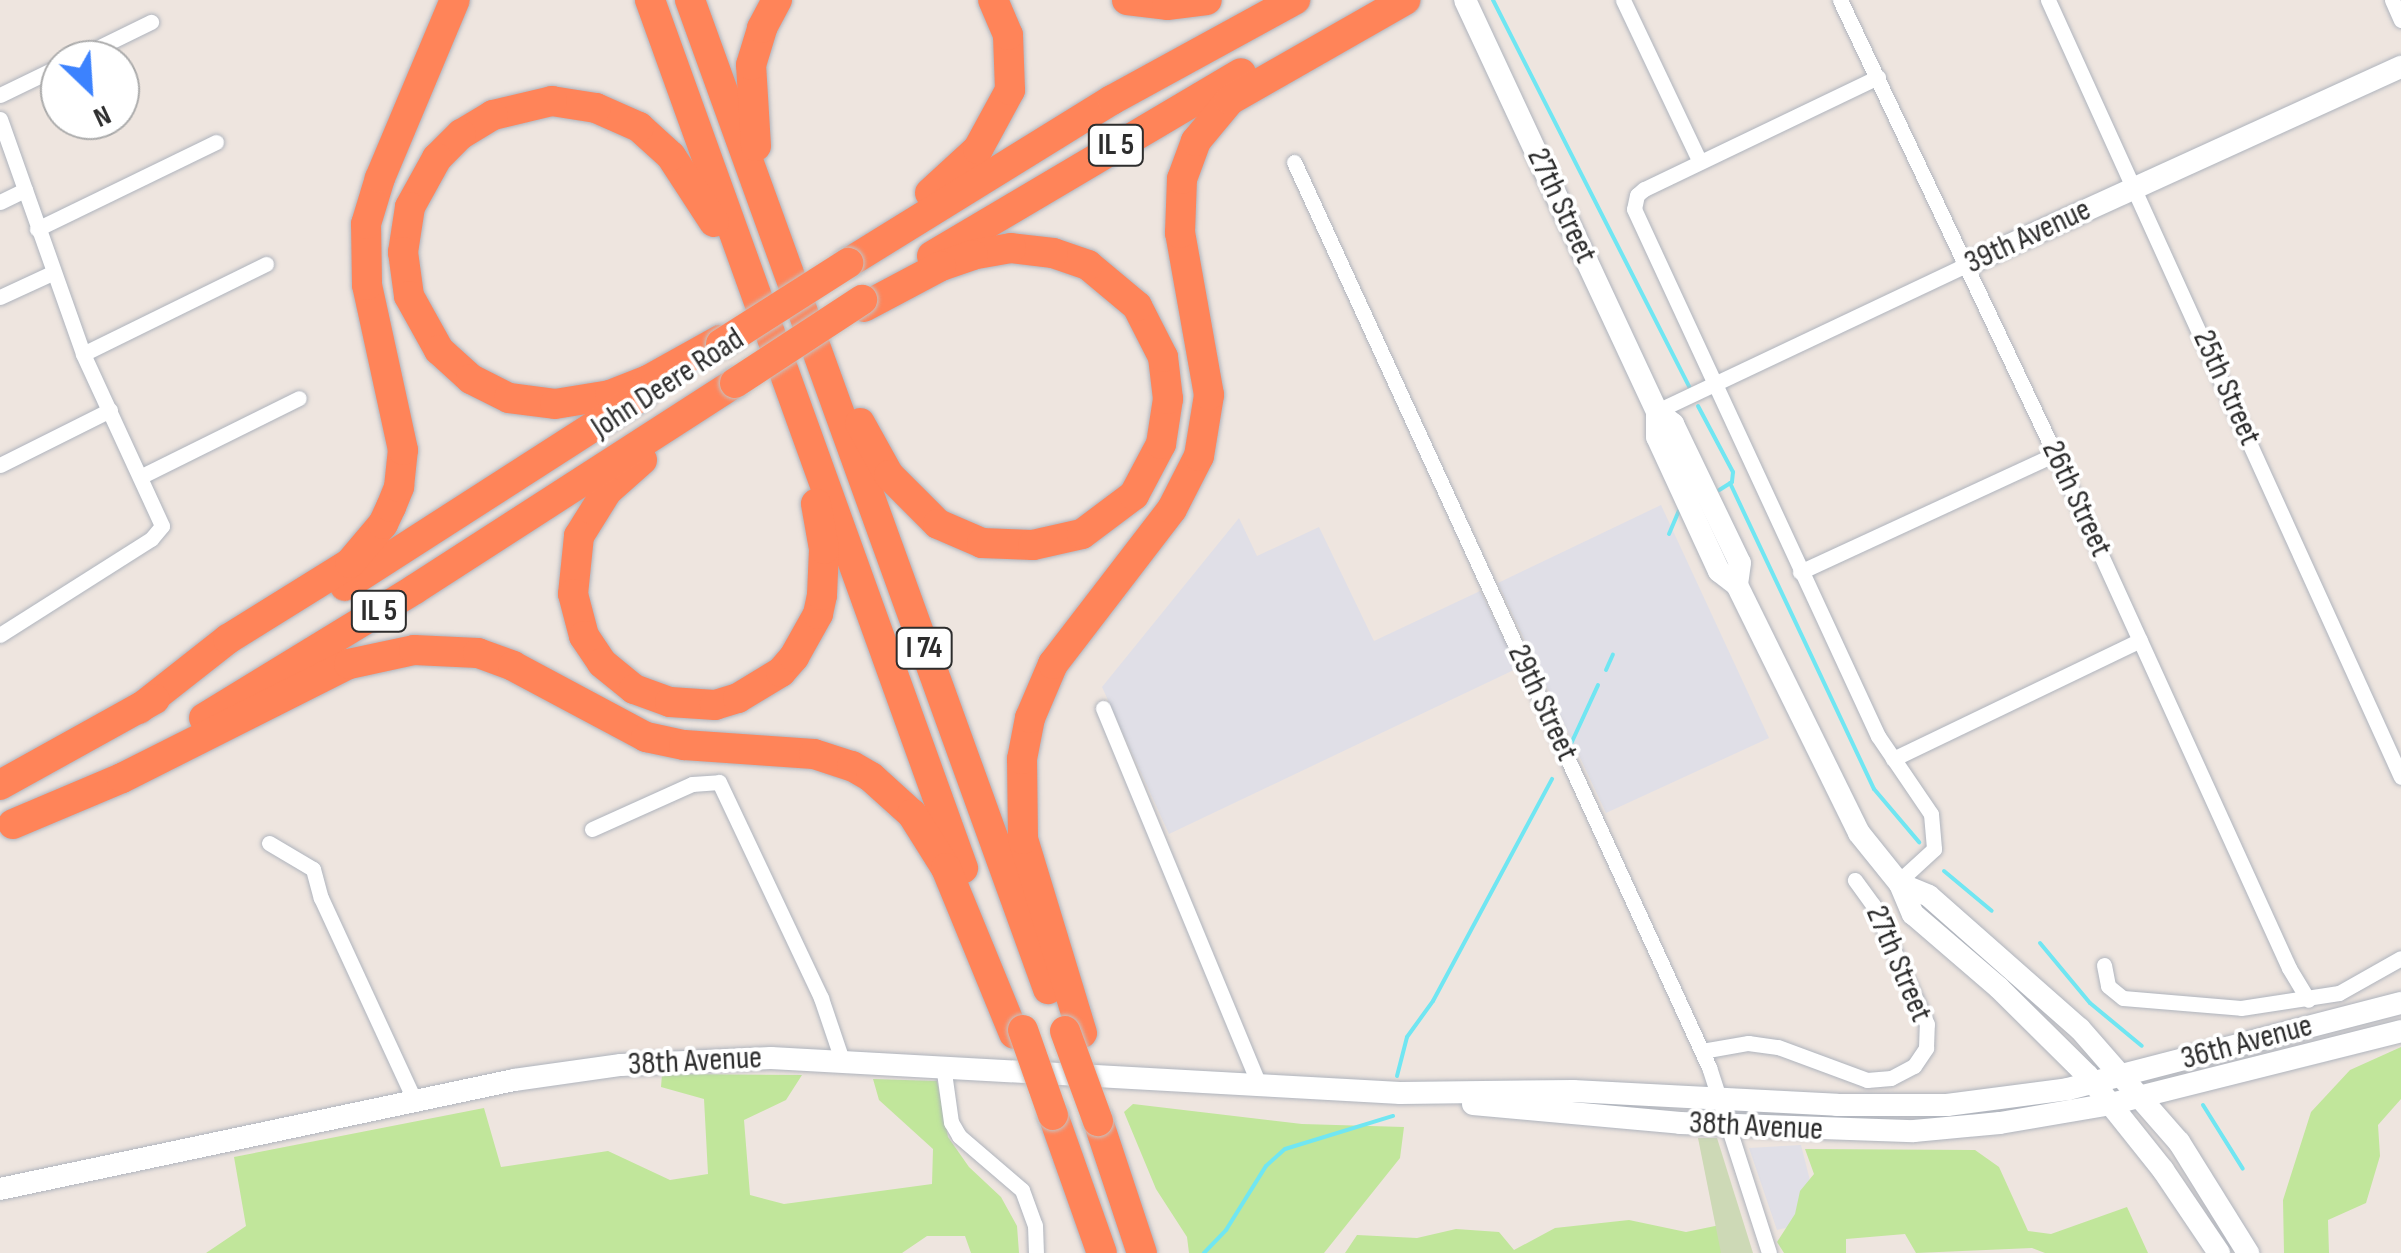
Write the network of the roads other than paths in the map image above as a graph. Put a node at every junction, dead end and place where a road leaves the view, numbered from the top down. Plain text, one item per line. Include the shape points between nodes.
1 (455, 0) edge
2 (650, 0) edge
3 (690, 0) edge
4 (778, 0) edge
5 (992, 0) edge
6 (1127, 0) edge
7 (1207, 0) edge
8 (1295, 0) edge
9 (1376, 0) edge
10 (1405, 0) edge
11 (1464, 0) edge
12 (1623, 0) edge
13 (1840, 0) edge
14 (2048, 0) edge
15 (2392, 0) edge
16 (2401, 20) edge
17 (151, 22) dead end
18 (114, 40) edge
19 (2401, 67) edge
20 (40, 76) edge
21 (1878, 76) junction
22 (0, 96) edge
23 (0, 120) edge
24 (216, 142) dead end
25 (1294, 162) dead end
26 (1700, 162) junction
27 (2135, 188) junction
28 (25, 190) junction
29 (0, 202) edge
30 (770, 218) junction
31 (37, 229) junction
32 (846, 258) junction
33 (266, 264) dead end
34 (786, 264) junction
35 (1966, 265) junction
36 (52, 274) junction
37 (0, 297) edge
38 (863, 304) junction
39 (785, 328) junction
40 (721, 342) junction
41 (83, 354) junction
42 (1716, 385) junction
43 (737, 389) junction
44 (789, 390) junction
45 (299, 398) dead end
46 (110, 410) junction
47 (1657, 412) junction
48 (2055, 454) junction
49 (0, 464) edge
50 (142, 476) junction
51 (1800, 572) junction
52 (0, 635) edge
53 (2140, 640) junction
54 (139, 708) junction
55 (1103, 708) dead end
56 (1892, 759) junction
57 (2401, 776) edge
58 (0, 785) edge
59 (6, 827) edge
60 (592, 830) dead end
61 (269, 843) dead end
62 (1855, 880) dead end
63 (1899, 883) junction
64 (2401, 958) edge
65 (2104, 965) dead end
66 (2308, 1000) junction
67 (2401, 1003) edge
68 (2080, 1029) junction
69 (2401, 1030) edge
70 (2046, 1031) junction
71 (1019, 1032) junction
72 (1074, 1032) junction
73 (1702, 1051) junction
74 (842, 1060) junction
75 (2185, 1060) junction
76 (943, 1065) junction
77 (2124, 1076) junction
78 (2094, 1083) junction
79 (2201, 1083) junction
80 (1259, 1085) junction
81 (1400, 1093) junction
82 (2143, 1097) junction
83 (2020, 1098) junction
84 (1720, 1099) junction
85 (415, 1101) junction
86 (2112, 1104) junction
87 (2059, 1114) junction
88 (1725, 1125) junction
89 (2138, 1139) junction
90 (2179, 1142) junction
91 (0, 1189) edge
92 (1036, 1253) edge
93 (1102, 1253) edge
94 (1142, 1253) edge
95 (1769, 1253) edge
96 (2219, 1253) edge
97 (2248, 1253) edge

1 - 54 highway via 366,224 367,286 403,450 391,507 350,563 228,639
2 - 39 highway, I 74
3 - 30 highway, I 74
4 - 30 highway via 756,44 749,88
5 - 32 highway via 1008,35 1012,67 1010,90 990,132 944,184
6 - 7 highway
8 - 32 highway, John Deere Road / IL 5
9 - 38 highway, IL 5 via 1088,161
10 - 72 highway via 1230,100 1196,140 1182,179 1180,233 1208,378 1204,439 1172,508 1053,664 1030,718 1022,759 1023,839
11 - 47 street, 27th Street
12 - 26 street
13 - 21 street, 26th Street
14 - 27 street, 25th Street
15 - 16 street
17 - 18 street
19 - 27 street, 39th Avenue
20 - 22 street
21 - 26 street
21 - 35 street, 26th Street
23 - 28 street
24 - 31 street
25 - 73 street, 29th Street
26 - 42 street via 1644,189 1634,201
27 - 35 street, 39th Avenue
27 - 57 street, 25th Street
28 - 29 street
28 - 31 street
30 - 34 highway, I 74
31 - 36 street
32 - 39 highway, John Deere Road / IL 5, bridge
33 - 41 street
34 - 38 highway via 878,458 938,524 1007,547 1056,542 1117,511 1155,462 1167,421 1163,357 1137,306 1088,265 1034,248 990,251 941,266
34 - 72 highway, I 74
35 - 42 street, 39th Avenue
35 - 48 street, 26th Street
36 - 37 street
36 - 41 street
38 - 39 highway, bridge
39 - 40 highway, bridge
39 - 40 highway via 684,172 655,140 616,115 572,102 510,108 461,134 425,173 406,225 409,296 439,350 488,389 528,401 589,400 648,380
39 - 43 highway, John Deere Road / IL 5, bridge
39 - 44 highway, I 74
40 - 54 highway, John Deere Road / IL 5 via 343,587
41 - 46 street
42 - 47 street, 39th Avenue
42 - 51 street
43 - 44 highway via 607,491 574,552 572,594 584,636 616,677 670,702 715,705 760,687 794,657 818,614 824,549
43 - 59 highway, John Deere Road / IL 5 via 292,665
44 - 71 highway, I 74
45 - 50 street
46 - 49 street
46 - 50 street
47 - 63 street, 27th Street via 1673,424 1740,563 1737,586 1836,794
48 - 51 street
48 - 53 street, 26th Street
50 - 52 street via 162,526 152,539
51 - 56 street
53 - 56 street
53 - 66 street, 26th Street
54 - 58 highway, John Deere Road / IL 5
55 - 80 street
56 - 63 street via 1931,814 1936,838 1930,858
59 - 71 highway via 122,778 350,664 414,650 478,653 646,738 814,754 871,777 912,814 946,868
60 - 74 street via 692,784 719,782 821,998
61 - 85 street via 313,870
62 - 73 street, 27th Street via 1868,894 1927,1024 1926,1048 1914,1066 1892,1078 1867,1080 1778,1047 1748,1043
63 - 68 street, 27th Street via 1929,896
63 - 70 street, 27th Street via 1912,914
64 - 66 street, 36th Avenue via 2339,993
65 - 66 street, 36th Avenue via 2108,986 2134,1000 2224,1008
67 - 75 street, 36th Avenue
68 - 75 street via 2118,1054
68 - 77 street, 27th Street
69 - 79 street, 36th Avenue
70 - 78 street, 27th Street
70 - 83 street via 2058,1070
71 - 93 highway, I 74, bridge
72 - 94 highway, I 74, bridge
73 - 84 street, 29th Street
74 - 76 street, 38th Avenue
74 - 85 street, 38th Avenue via 621,1065
75 - 77 street, 36th Avenue
76 - 80 street, 38th Avenue
76 - 92 street via 951,1122 1022,1190 1035,1225
77 - 78 street, 36th Avenue
77 - 82 street, 27th Street
78 - 83 street, 38th Avenue
78 - 86 street, 27th Street
79 - 82 street, 36th Avenue
79 - 90 street via 2172,1106
80 - 81 street, 38th Avenue
81 - 84 street, 38th Avenue via 1573,1091
81 - 88 street, 38th Avenue via 1510,1109
82 - 86 street, 36th Avenue
82 - 90 street, 27th Street
83 - 84 street, 38th Avenue via 1898,1106
84 - 88 street, 29th Street
85 - 91 street, 38th Avenue
86 - 87 street, 38th Avenue
86 - 89 street, 27th Street
87 - 88 street, 38th Avenue via 1886,1132
87 - 89 street via 2106,1122
88 - 95 street, 29th Street
89 - 96 street, 27th Street
90 - 97 street, 27th Street

